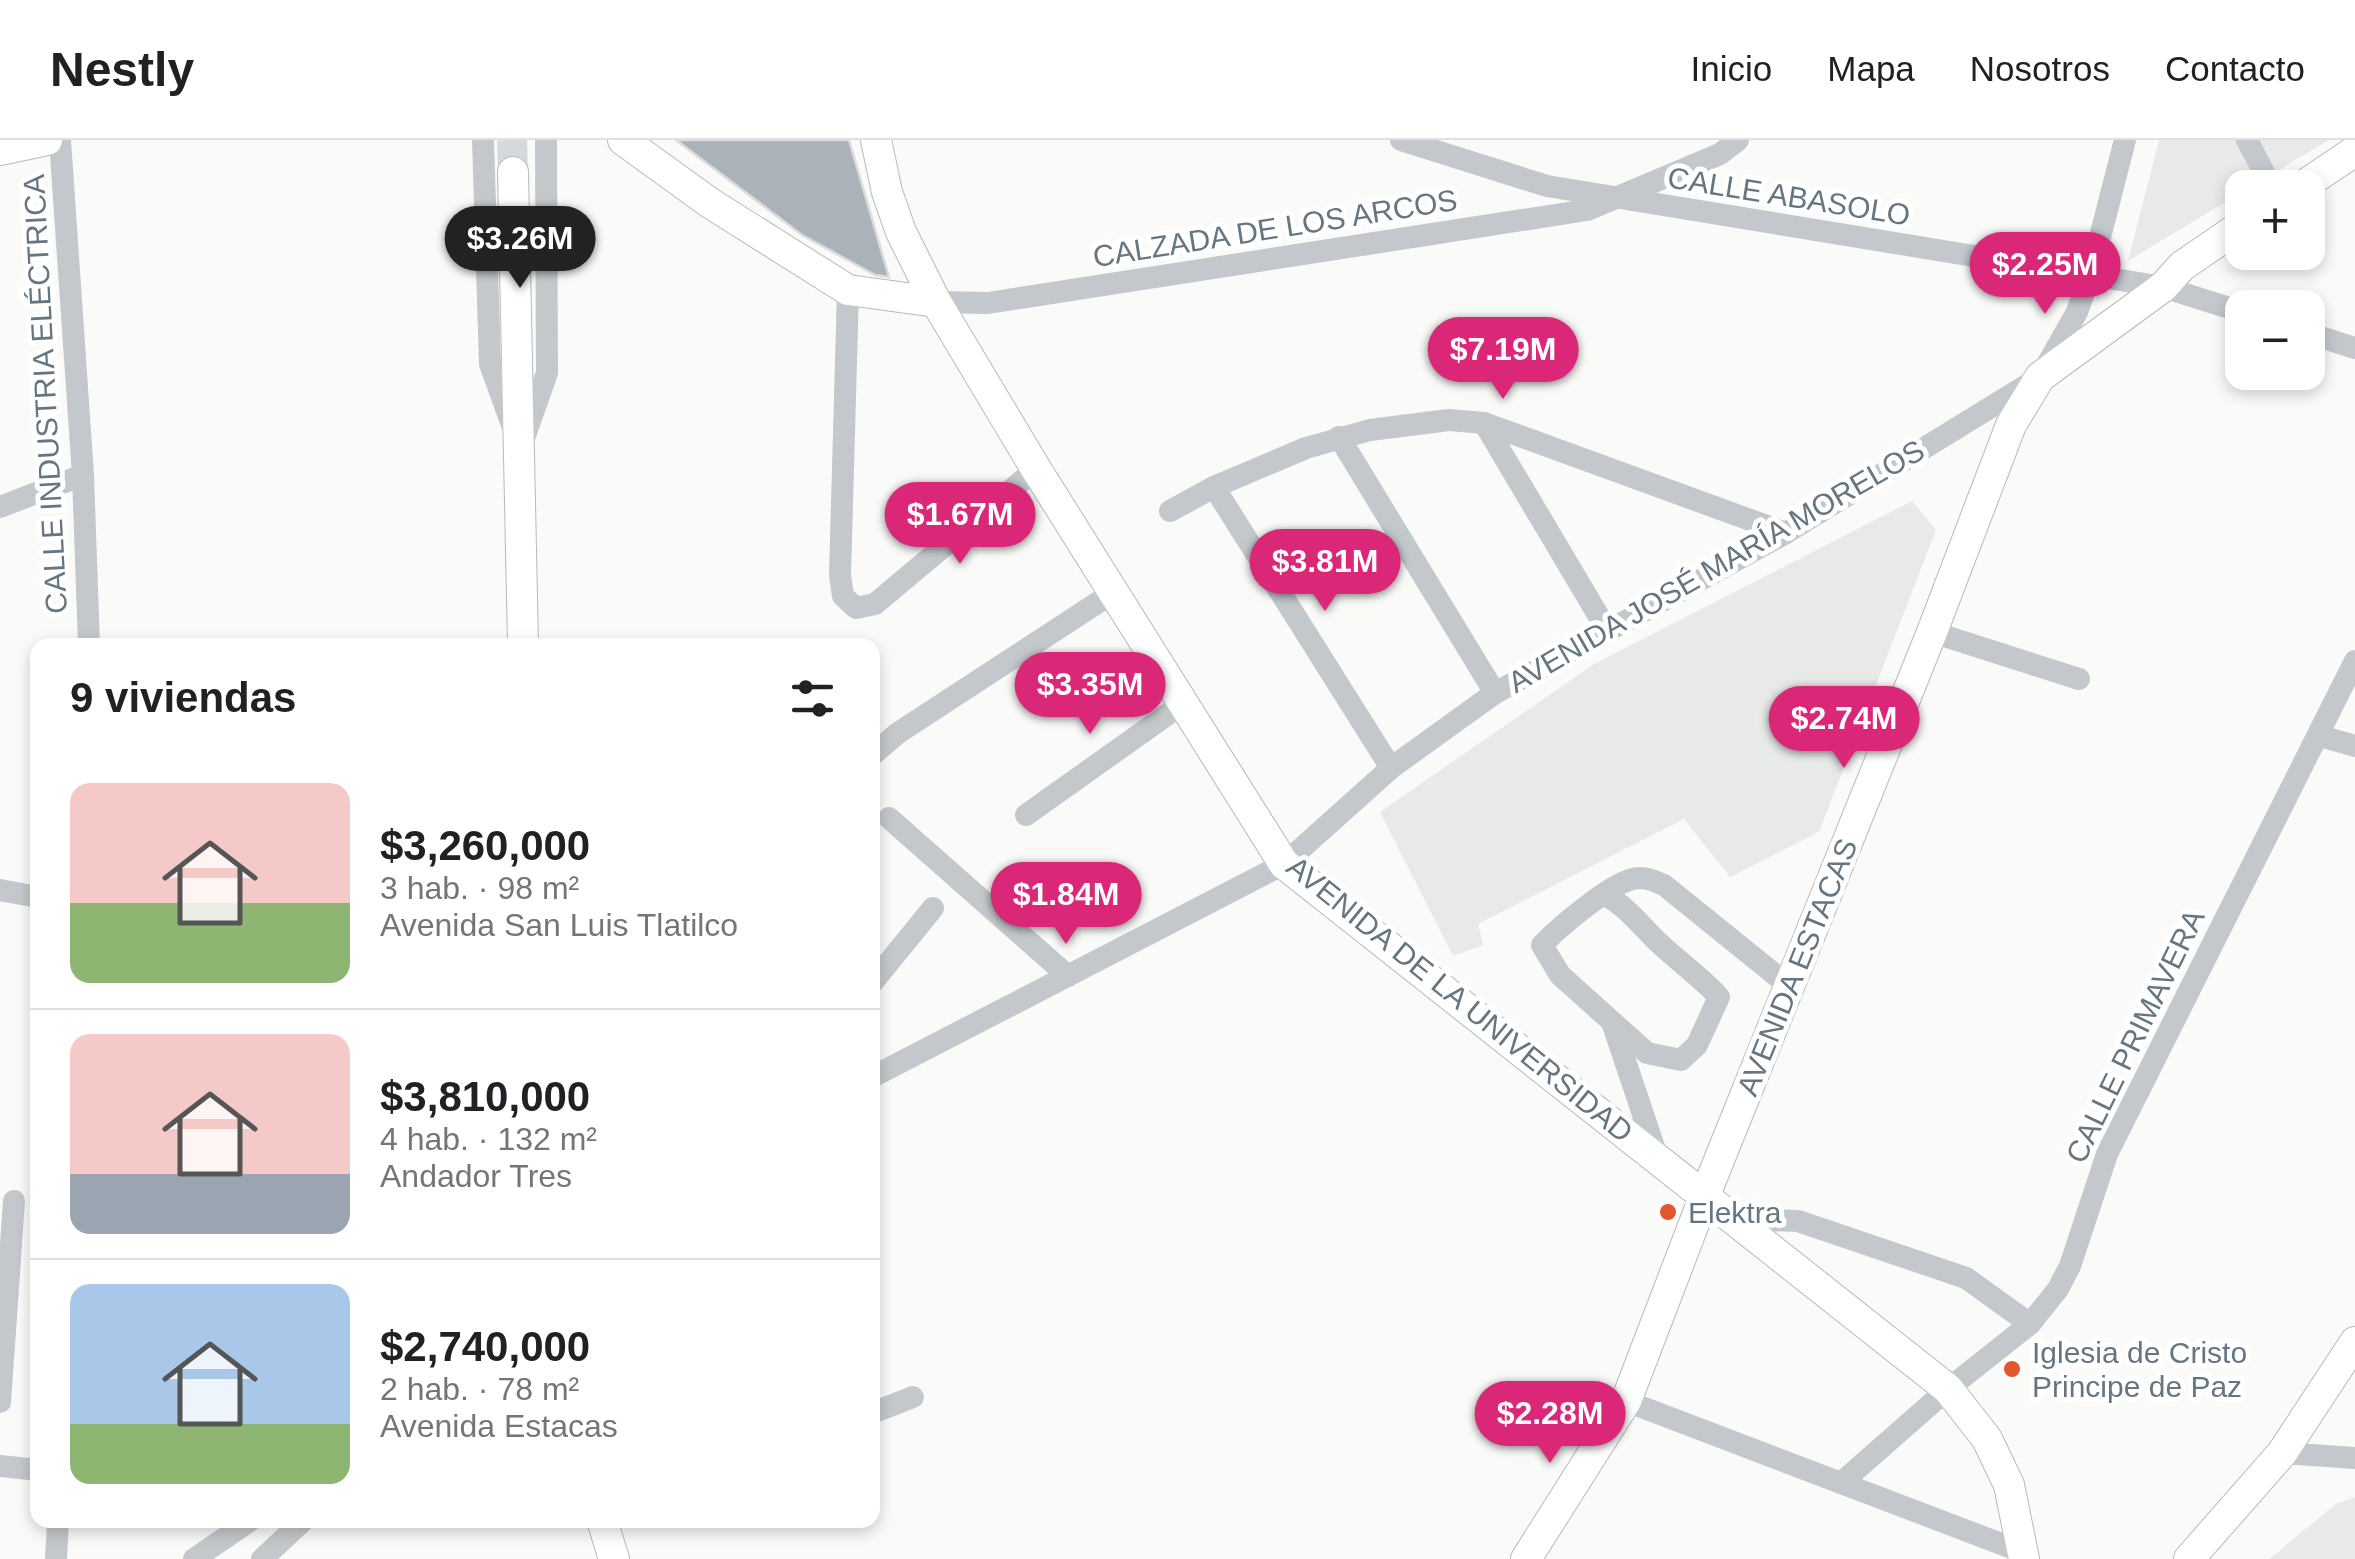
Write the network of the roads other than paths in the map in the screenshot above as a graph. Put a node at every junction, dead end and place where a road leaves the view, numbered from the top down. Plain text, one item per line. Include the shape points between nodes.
1 (47, 140) edge
2 (60, 140) edge
3 (483, 140) edge
4 (546, 140) edge
5 (623, 140) edge
6 (876, 140) edge
7 (1401, 140) edge
8 (1738, 140) edge
9 (2125, 140) edge
10 (2247, 140) edge
11 (0, 150) edge
12 (2355, 151) edge
13 (2263, 170) edge
14 (2325, 171) edge
15 (513, 172) tunnel mouth
16 (2355, 175) edge
17 (2325, 194) edge
18 (1620, 196) junction
19 (2225, 237) edge
20 (2225, 257) edge
21 (2090, 276) junction
22 (2163, 287) junction
23 (848, 290) junction
24 (936, 302) junction
25 (2225, 307) edge
26 (2325, 338) edge
27 (2355, 348) edge
28 (2040, 376) junction
29 (1484, 423) junction
30 (1339, 437) junction
31 (520, 446) junction
32 (1036, 468) junction
33 (83, 475) junction
34 (1214, 487) junction
35 (0, 508) edge
36 (1170, 512) dead end
37 (1786, 533) junction
38 (1114, 592) junction
39 (1608, 630) junction
40 (1932, 632) junction
41 (88, 638) edge
42 (523, 638) edge
43 (2355, 662) edge
44 (2080, 679) dead end
45 (1495, 693) junction
46 (1185, 702) junction
47 (2320, 736) junction
48 (2355, 746) edge
49 (880, 748) edge
50 (1391, 768) junction
51 (1026, 814) dead end
52 (889, 818) dead end
53 (1284, 864) junction
54 (0, 890) edge
55 (1605, 895) junction
56 (30, 896) edge
57 (933, 908) dead end
58 (880, 973) edge
59 (1068, 976) junction
60 (1789, 986) junction
61 (1611, 1021) junction
62 (880, 1073) edge
63 (1658, 1156) junction
64 (1704, 1195) junction
65 (14, 1201) dead end
66 (1735, 1219) junction
67 (2030, 1324) junction
68 (2355, 1342) edge
69 (1948, 1389) junction
70 (912, 1397) dead end
71 (1626, 1401) junction
72 (0, 1402) edge
73 (880, 1409) edge
74 (2282, 1453) junction
75 (2355, 1458) edge
76 (0, 1466) edge
77 (30, 1469) edge
78 (1841, 1483) junction
79 (58, 1528) edge
80 (241, 1528) edge
81 (295, 1528) edge
82 (604, 1528) edge
83 (2024, 1556) edge
84 (2193, 1557) edge
85 (56, 1559) edge
86 (194, 1559) edge
87 (262, 1559) edge
88 (614, 1559) edge
89 (1526, 1559) edge

1 - 11 main road
2 - 33 street, CALLE INDUSTRIA ELÉCTRICA
3 - 31 street via 490,364
4 - 31 street via 546,373
5 - 23 main road
6 - 24 main road, AVENIDA DE LA UNIVERSIDAD via 902,232
7 - 18 street, CALLE ABASOLO via 1547,186
8 - 18 street, CALZADA DE LOS ARCOS
9 - 21 street, AVENIDA ESTACAS
10 - 13 street
12 - 14 main road
15 - 31 main road
16 - 17 main road
18 - 21 street, CALLE ABASOLO
18 - 24 street, CALZADA DE LOS ARCOS via 1587,210 988,303
19 - 22 main road, AVENIDA JOSÉ MARÍA MORELOS
20 - 22 main road, AVENIDA JOSÉ MARÍA MORELOS
21 - 22 street, CALLE ABASOLO
21 - 28 street, AVENIDA ESTACAS
22 - 25 street, CALLE ABASOLO
22 - 28 main road, AVENIDA JOSÉ MARÍA MORELOS
23 - 24 main road
23 - 32 street via 843,596 856,608 875,604
24 - 32 main road, AVENIDA DE LA UNIVERSIDAD
26 - 27 street
28 - 37 street, AVENIDA JOSÉ MARÍA MORELOS
28 - 40 main road, AVENIDA ESTACAS via 2003,441
29 - 30 street via 1449,420
29 - 37 street
29 - 39 street
30 - 34 street
30 - 45 street
31 - 42 main road
32 - 38 main road, AVENIDA DE LA UNIVERSIDAD
33 - 35 street
33 - 41 street, CALLE INDUSTRIA ELÉCTRICA
34 - 36 street
34 - 50 street
37 - 39 street, AVENIDA JOSÉ MARÍA MORELOS
38 - 46 main road, AVENIDA DE LA UNIVERSIDAD
38 - 49 street
39 - 45 street, AVENIDA JOSÉ MARÍA MORELOS
40 - 44 street
40 - 60 main road, AVENIDA ESTACAS
43 - 47 street, CALLE PRIMAVERA
45 - 50 street, AVENIDA JOSÉ MARÍA MORELOS
46 - 51 street
46 - 53 main road, AVENIDA DE LA UNIVERSIDAD
47 - 48 street
47 - 67 street, CALLE PRIMAVERA via 2107,1154 2070,1266
50 - 53 street, AVENIDA JOSÉ MARÍA MORELOS
52 - 59 street
53 - 59 street, AVENIDA JOSÉ MARÍA MORELOS
53 - 63 main road, AVENIDA DE LA UNIVERSIDAD
54 - 56 street
55 - 60 street via 1630,879 1664,885
55 - 61 street via 1542,944 1560,974
55 - 61 street via 1624,905 1719,997 1697,1045 1681,1060 1647,1053
57 - 58 street
59 - 62 street, AVENIDA JOSÉ MARÍA MORELOS
60 - 64 main road, AVENIDA ESTACAS
61 - 63 street
63 - 64 main road, AVENIDA DE LA UNIVERSIDAD
64 - 66 main road, AVENIDA DE LA UNIVERSIDAD
64 - 71 main road, AVENIDA ESTACAS
65 - 72 street
66 - 67 street via 1798,1220 1966,1278
66 - 69 main road, AVENIDA DE LA UNIVERSIDAD
67 - 69 street, CALLE PRIMAVERA
68 - 74 main road
69 - 78 street, CALLE PRIMAVERA
69 - 83 main road, AVENIDA DE LA UNIVERSIDAD via 1987,1439 2009,1485
70 - 73 street
71 - 78 street
71 - 89 main road, AVENIDA ESTACAS
74 - 75 street
74 - 84 main road
76 - 77 street
78 - 83 street
79 - 85 street
80 - 86 street
81 - 87 street
82 - 88 main road

